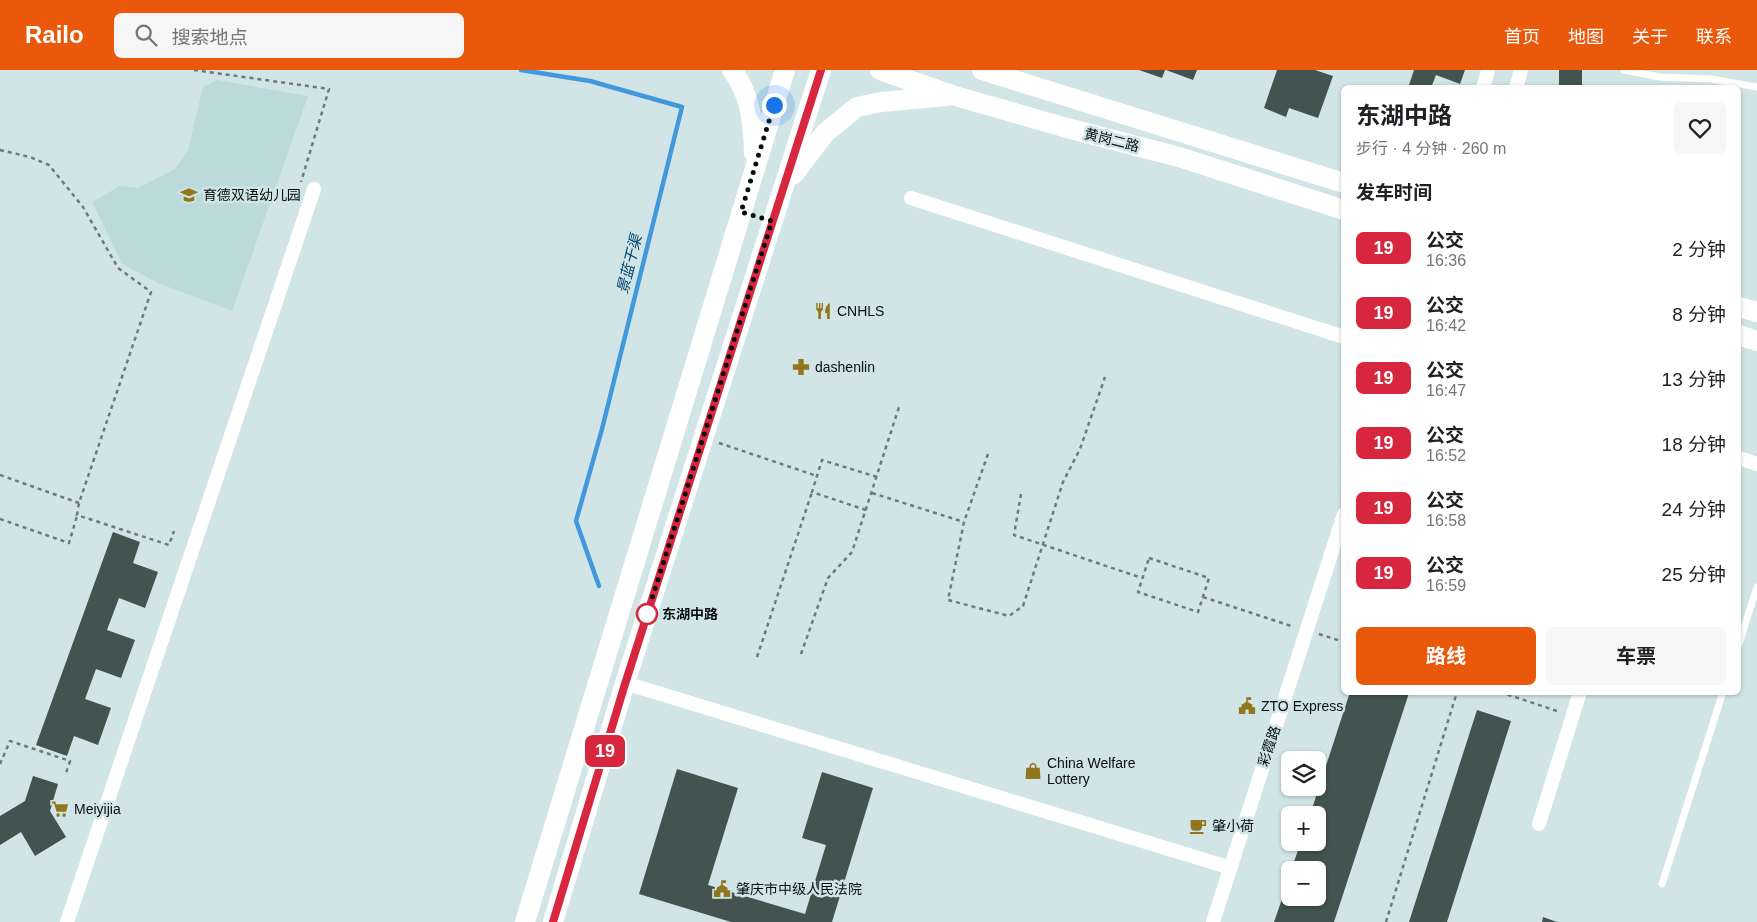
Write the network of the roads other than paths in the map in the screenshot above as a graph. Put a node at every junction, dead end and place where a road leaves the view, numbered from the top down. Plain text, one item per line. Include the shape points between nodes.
1 (732, 70) edge
2 (785, 70) edge
3 (821, 70) edge
4 (880, 70) edge
5 (1488, 70) edge
6 (1522, 70) edge
7 (1624, 70) edge
8 (988, 71) edge
9 (1484, 85) edge
10 (1517, 85) edge
11 (1757, 87) edge
12 (952, 95) junction
13 (754, 170) junction
14 (1341, 182) edge
15 (314, 189) dead end
16 (782, 190) junction
17 (911, 198) dead end
18 (1341, 209) edge
19 (741, 212) junction
20 (772, 221) junction
21 (1741, 308) edge
22 (1757, 312) edge
23 (1341, 336) edge
24 (1741, 336) edge
25 (1757, 341) edge
26 (1741, 459) edge
27 (1757, 464) edge
28 (1341, 523) edge
29 (1757, 587) edge
30 (1741, 638) edge
31 (625, 684) junction
32 (1579, 695) edge
33 (1722, 695) edge
34 (1539, 824) dead end
35 (1230, 868) junction
36 (1662, 884) dead end
37 (67, 922) edge
38 (525, 922) edge
39 (553, 922) edge
40 (1213, 922) edge

1 - 13 main road via 741,81 750,103
2 - 13 main road
3 - 16 main road
4 - 12 main road, 黄岗二路
5 - 9 street
6 - 10 street
7 - 11 lane
8 - 14 main road, 黄岗二路
12 - 16 main road via 857,107 825,133
12 - 18 main road, 黄岗二路 via 1178,157
13 - 19 main road
15 - 37 street
16 - 20 main road
17 - 23 street
19 - 20 main road
19 - 38 main road
20 - 31 main road
21 - 22 main road
24 - 25 main road
26 - 27 street
28 - 35 street, 彩霞路
29 - 30 lane
31 - 35 street
31 - 39 main road
32 - 34 street
33 - 36 lane
35 - 40 street, 彩霞路

